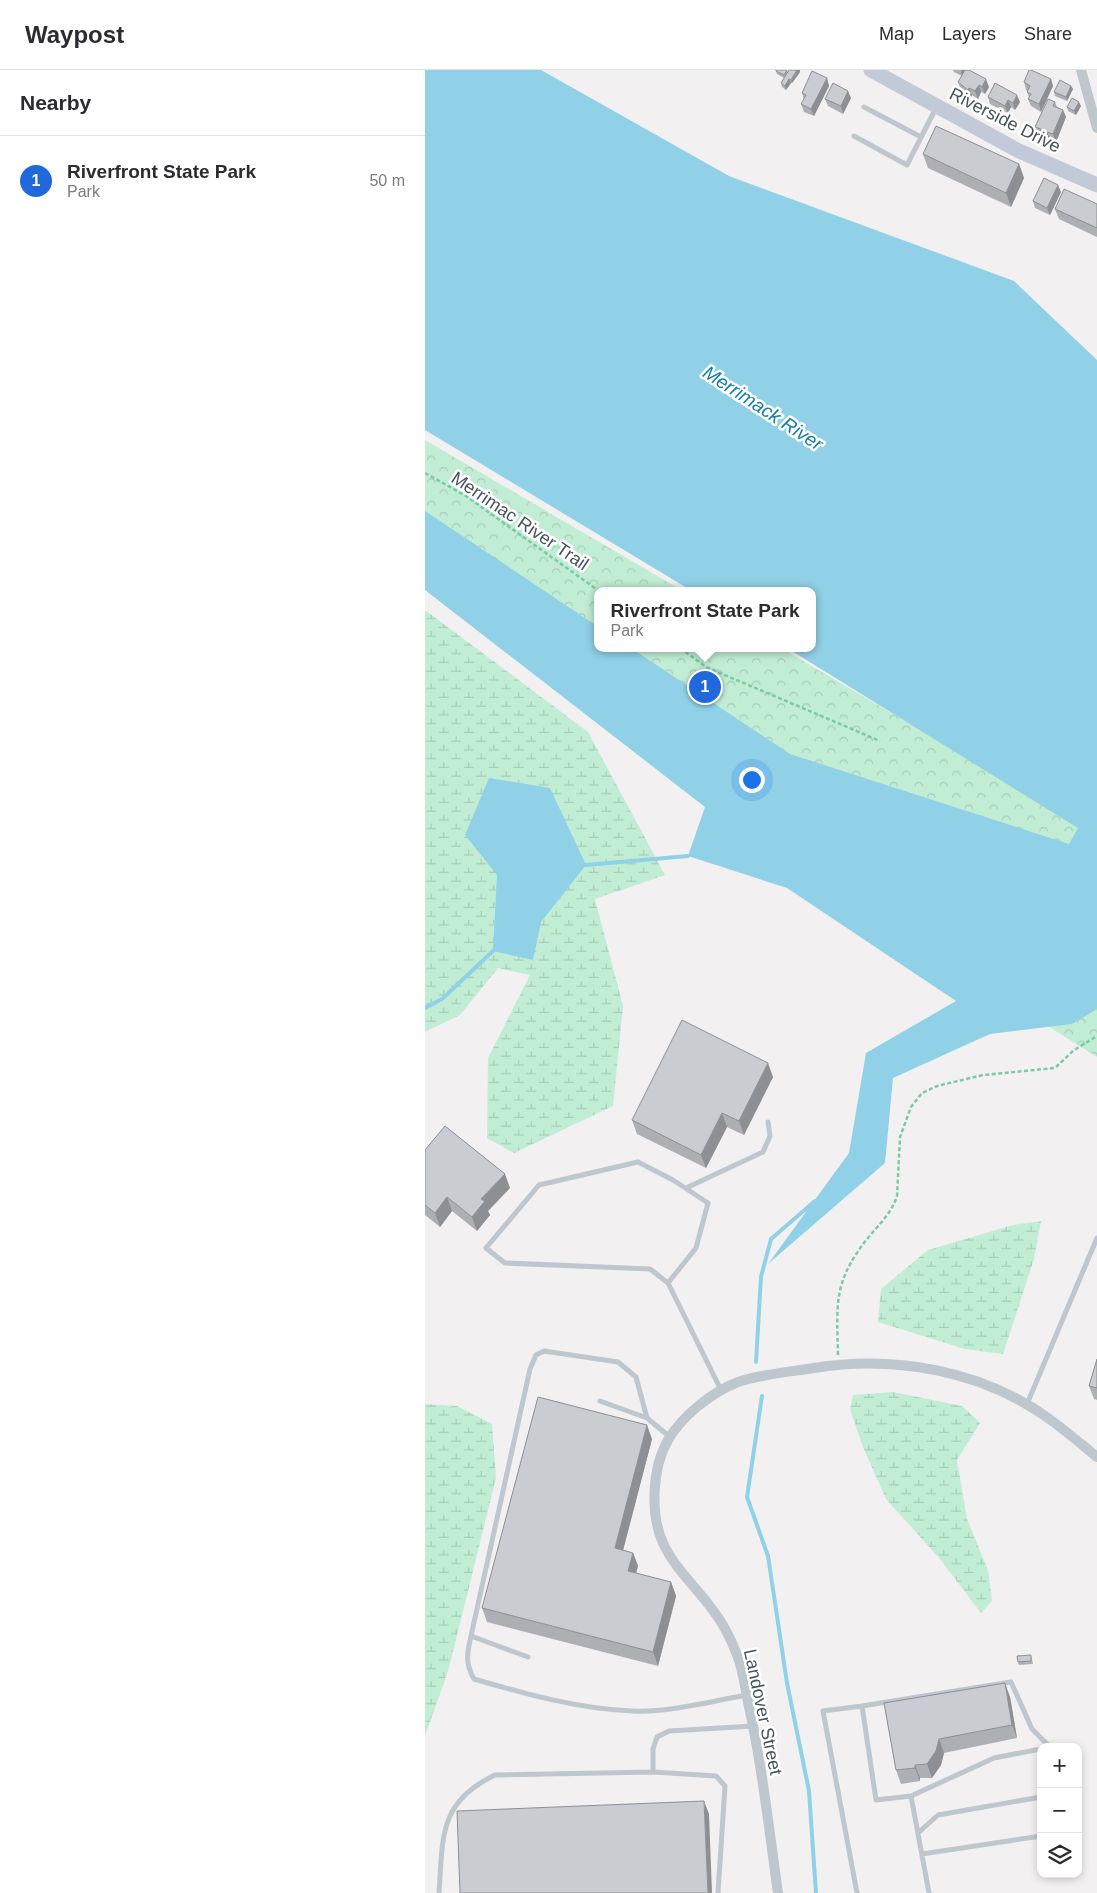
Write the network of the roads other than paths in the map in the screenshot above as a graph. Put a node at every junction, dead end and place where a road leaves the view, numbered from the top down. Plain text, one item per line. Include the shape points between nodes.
1 (871, 70) edge
2 (1081, 70) edge
3 (937, 106) junction
4 (864, 107) dead end
5 (1097, 128) edge
6 (853, 136) dead end
7 (921, 137) junction
8 (1097, 184) edge
9 (768, 1122) dead end
10 (686, 1188) junction
11 (1097, 1238) edge
12 (668, 1283) junction
13 (721, 1391) junction
14 (601, 1401) dead end
15 (1027, 1405) junction
16 (647, 1418) junction
17 (670, 1437) junction
18 (1097, 1457) edge
19 (471, 1636) junction
20 (528, 1657) dead end
21 (747, 1695) junction
22 (862, 1706) junction
23 (754, 1726) junction
24 (1045, 1743) edge
25 (1037, 1750) edge
26 (653, 1772) junction
27 (911, 1796) junction
28 (1037, 1798) edge
29 (918, 1833) junction
30 (1037, 1837) edge
31 (922, 1854) junction
32 (439, 1893) edge
33 (718, 1893) edge
34 (778, 1893) edge
35 (857, 1893) edge
36 (929, 1893) edge

1 - 3 main road, Riverside Drive
2 - 5 street
3 - 7 lane
3 - 8 main road, Riverside Drive via 1017,150
4 - 7 lane
6 - 7 lane via 907,164
9 - 10 lane via 770,1136 763,1152
10 - 12 lane via 708,1203 696,1248
10 - 12 lane via 638,1162 539,1185 486,1248 505,1263 650,1269
11 - 15 lane
12 - 13 lane
13 - 15 street, Landover Street via 737,1382 755,1378 839,1364 877,1363 920,1366 979,1382
13 - 17 street, Landover Street via 687,1417
14 - 16 lane
15 - 18 street, Landover Street
16 - 17 lane
16 - 19 lane via 636,1377 618,1362 543,1351 536,1355
17 - 21 street, Landover Street via 657,1469 656,1519 663,1543 686,1579 724,1626 738,1657
19 - 20 lane
19 - 21 lane via 467,1667 475,1679 513,1691 602,1709 634,1712
21 - 23 street, Landover Street
22 - 24 lane via 1011,1682 1032,1729
22 - 27 lane via 876,1800
22 - 35 lane via 823,1711
23 - 26 lane via 669,1731 657,1737 653,1749
23 - 34 street, Landover Street
25 - 27 lane via 994,1758
26 - 32 lane via 495,1775 479,1782 455,1803 443,1832
26 - 33 lane via 716,1776 725,1786
27 - 29 lane
28 - 29 lane via 938,1815
29 - 31 lane
30 - 31 lane
31 - 36 lane

